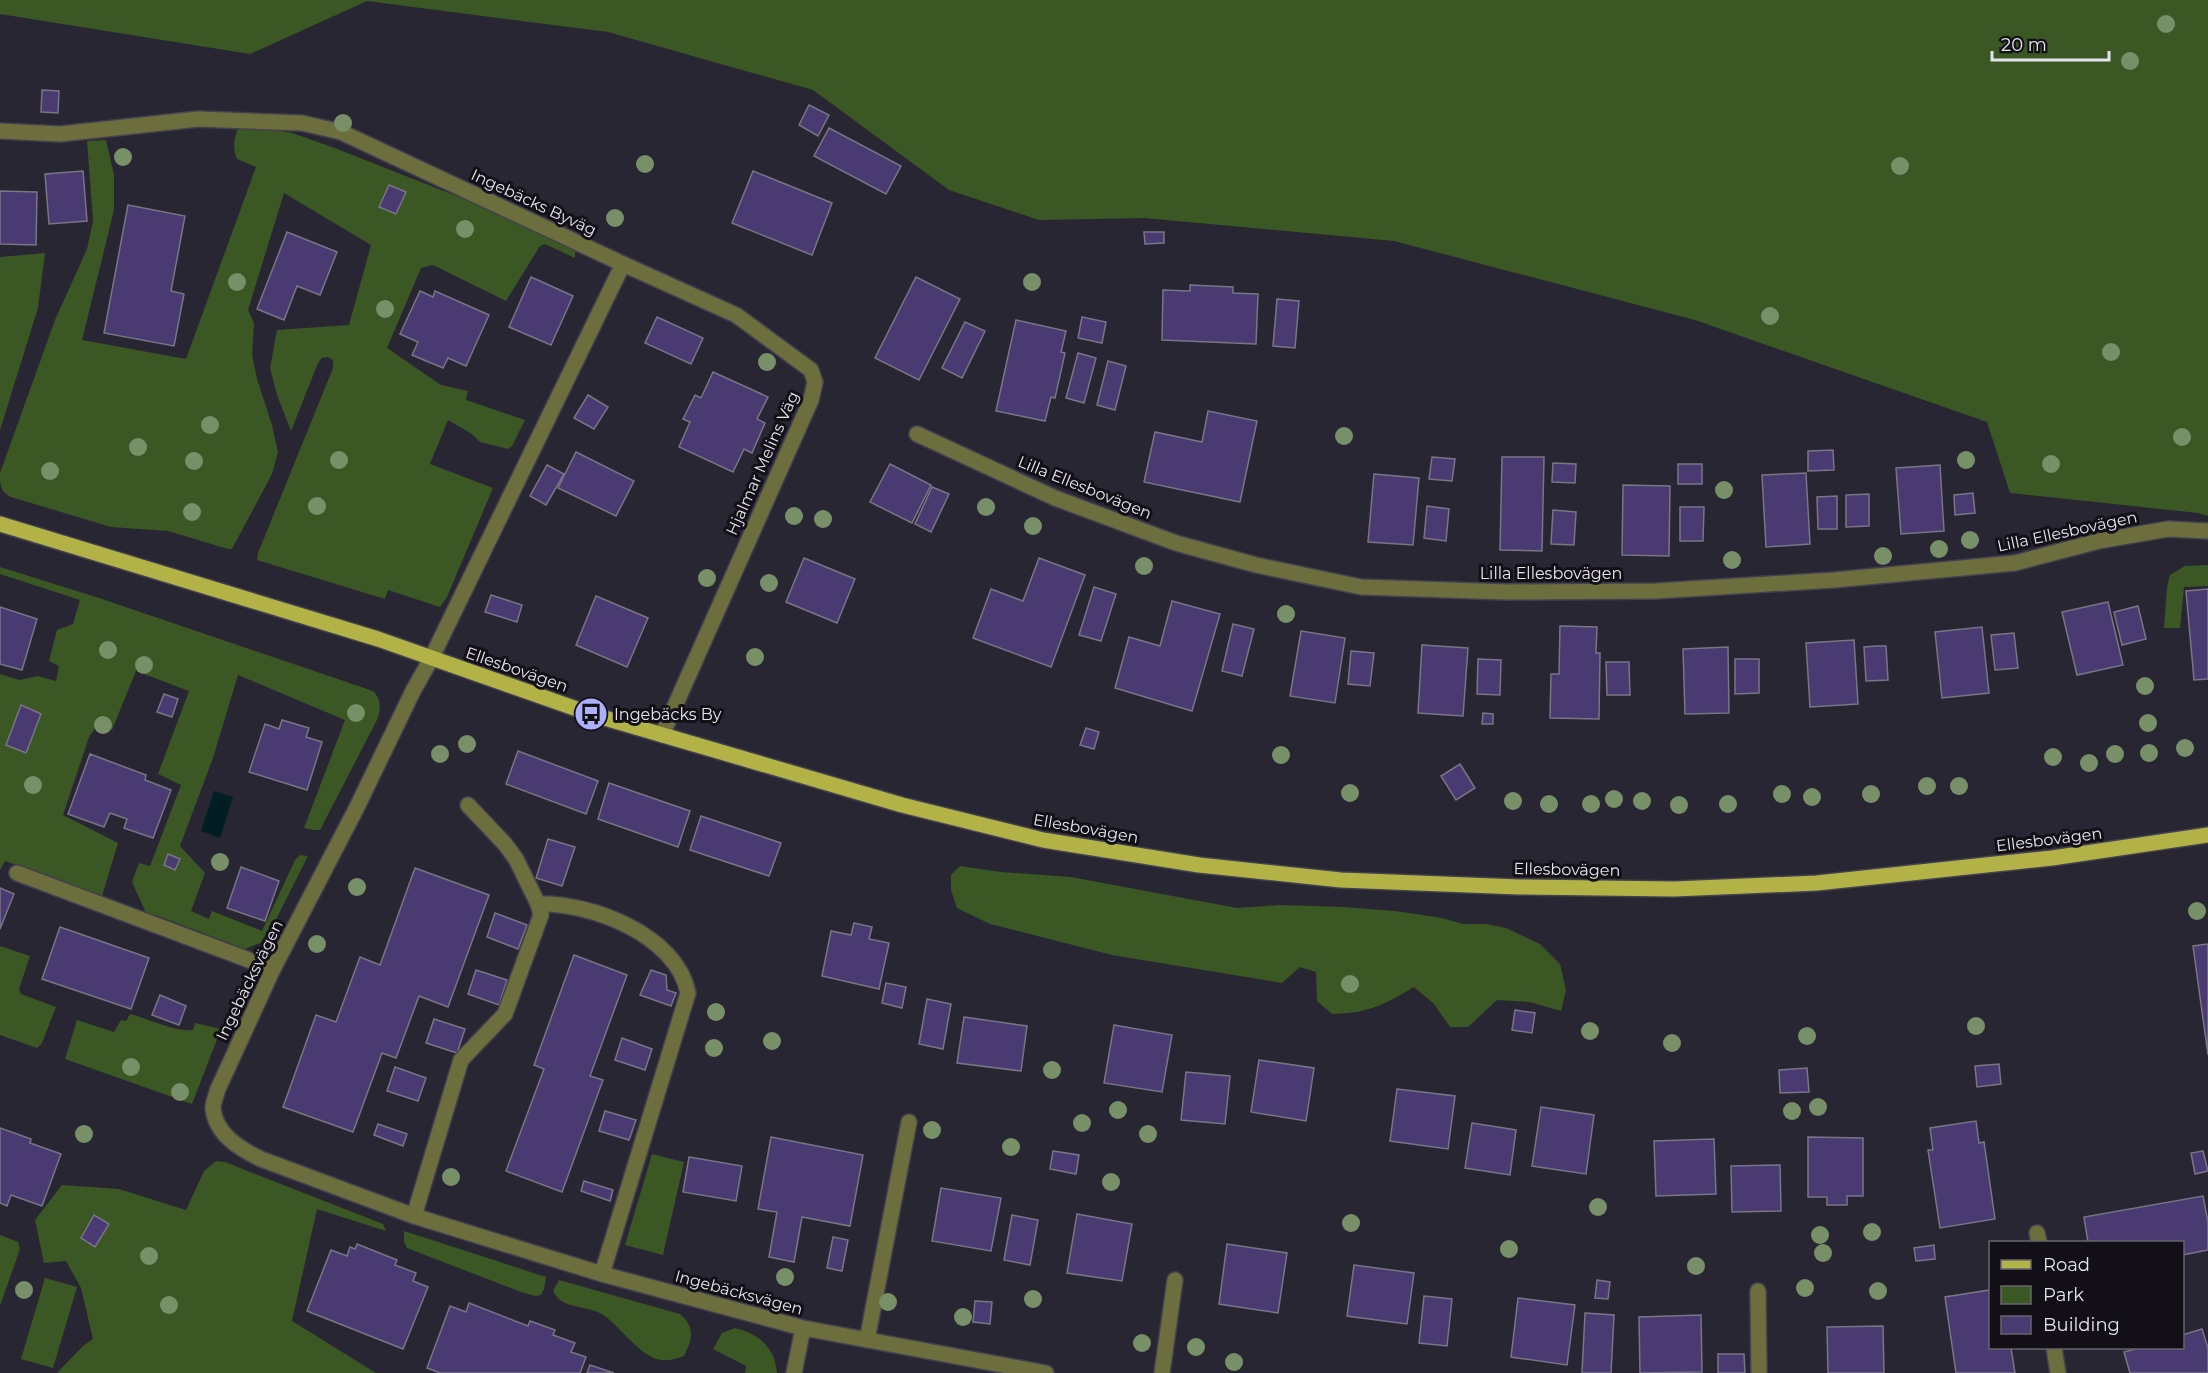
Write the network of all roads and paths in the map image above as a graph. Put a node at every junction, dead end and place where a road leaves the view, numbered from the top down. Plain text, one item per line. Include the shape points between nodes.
1 (0, 131) edge
2 (623, 264) junction
3 (917, 434) dead end
4 (0, 524) edge
5 (2208, 531) edge
6 (431, 659) junction
7 (662, 735) junction
8 (468, 805) dead end
9 (2208, 835) edge
10 (17, 873) dead end
11 (539, 910) junction
12 (273, 969) junction
13 (909, 1122) dead end
14 (414, 1216) junction
15 (602, 1274) junction
16 (1175, 1280) dead end
17 (1758, 1291) dead end
18 (803, 1328) junction
19 (867, 1340) junction
20 (2054, 1349) edge
21 (794, 1373) edge
22 (1046, 1373) edge
23 (1162, 1373) edge
24 (1759, 1373) edge
25 (2058, 1373) edge

1 - 2 street, Ingebäcks Byväg via 60,134 198,118 302,123 341,132
2 - 6 street
2 - 7 street, Hjalmar Melins Väg via 736,315 811,370 815,382 811,400
3 - 5 street, Lilla Ellesbovägen via 1055,498 1176,543 1361,587 1507,592 1656,591 1834,580 2015,562 2168,529
4 - 6 main road, Ellesbovägen via 378,639
6 - 7 main road, Ellesbovägen
6 - 12 street, Ingebäcksvägen
7 - 9 main road, Ellesbovägen via 902,805 1043,840 1199,865 1341,880 1650,889 1817,883 2052,858
8 - 11 street via 516,859
10 - 12 street
11 - 14 street via 505,1014 461,1060
11 - 15 street via 558,903 580,908 645,935 660,946 685,979 688,993
12 - 14 street, Ingebäcksvägen via 218,1089 213,1108 218,1125 242,1150 261,1159
13 - 19 street
14 - 15 street, Ingebäcksvägen
15 - 18 street, Ingebäcksvägen
16 - 23 street
17 - 24 street
18 - 19 street, Ingebäcksvägen
18 - 21 street
19 - 22 street, Ingebäcksvägen
20 - 25 street

